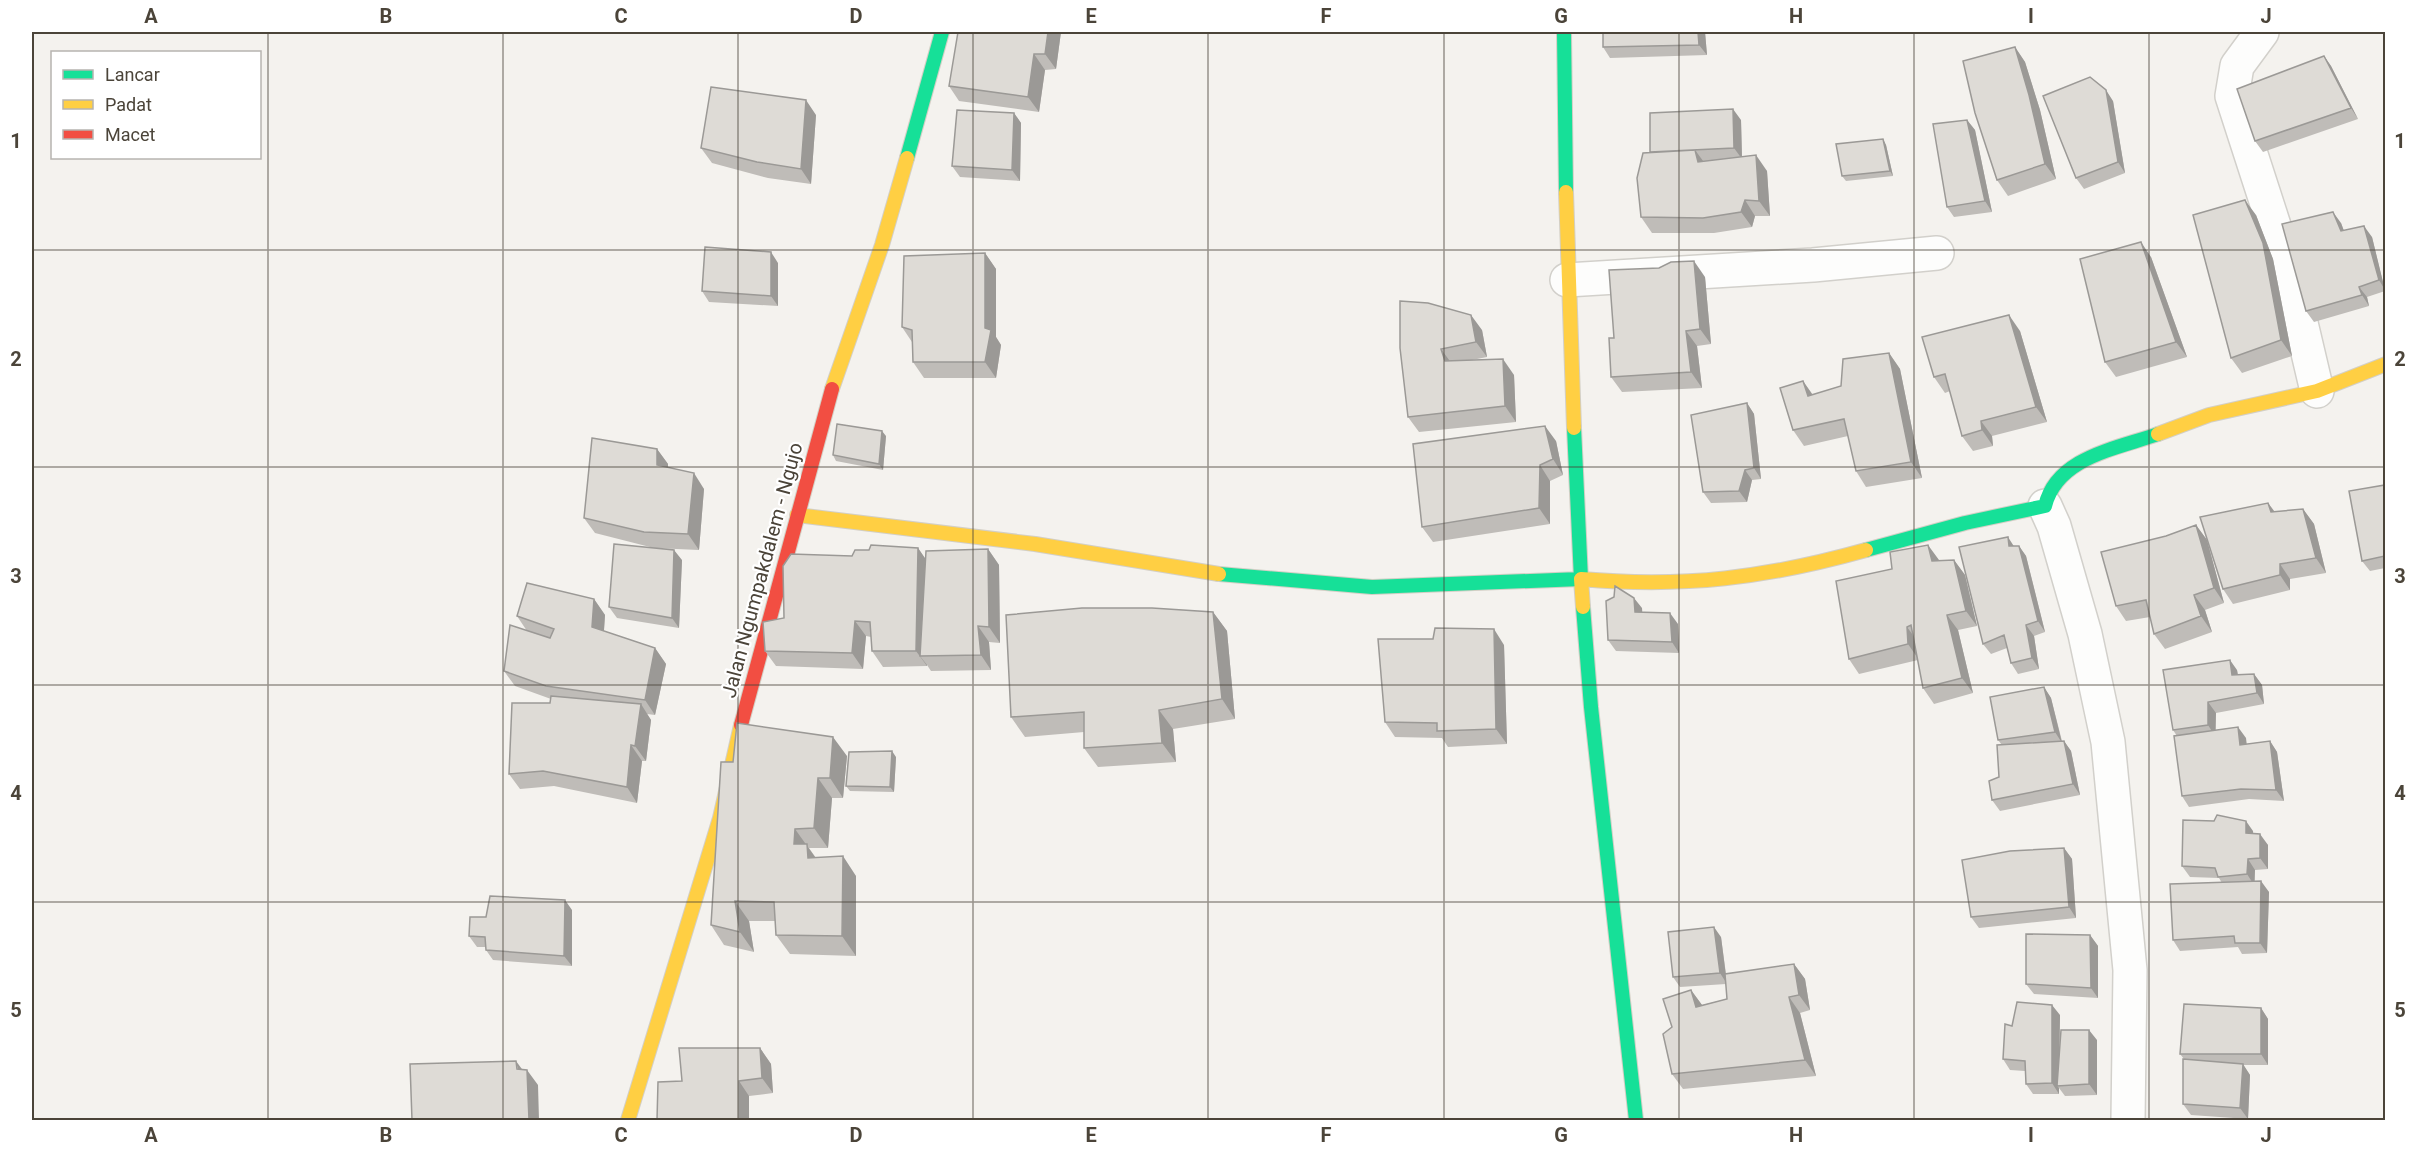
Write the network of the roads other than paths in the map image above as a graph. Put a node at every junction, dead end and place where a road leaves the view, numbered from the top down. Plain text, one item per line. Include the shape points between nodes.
1 (942, 32) edge
2 (1564, 32) edge
3 (2262, 32) edge
4 (1937, 253) dead end
5 (1567, 280) junction
6 (2385, 364) edge
7 (2317, 391) junction
8 (2045, 506) junction
9 (796, 515) junction
10 (1581, 579) junction
11 (628, 1120) edge
12 (1636, 1120) edge
13 (2128, 1120) edge

1 - 9 street, Jalan Ngumpakdalem - Ngujo via 882,245 828,402
2 - 5 street
3 - 7 street via 2237,66 2232,96 2289,272
4 - 5 street via 1814,265
5 - 10 street
6 - 7 street
7 - 8 street via 2209,415 2072,465 2048,491
8 - 10 street via 1965,523 1805,567 1763,574 1687,583
8 - 13 street via 2085,634 2108,742 2130,970
9 - 10 street via 1035,543 1209,573 1372,587
9 - 11 street, Jalan Ngumpakdalem - Ngujo via 720,818
10 - 12 street

